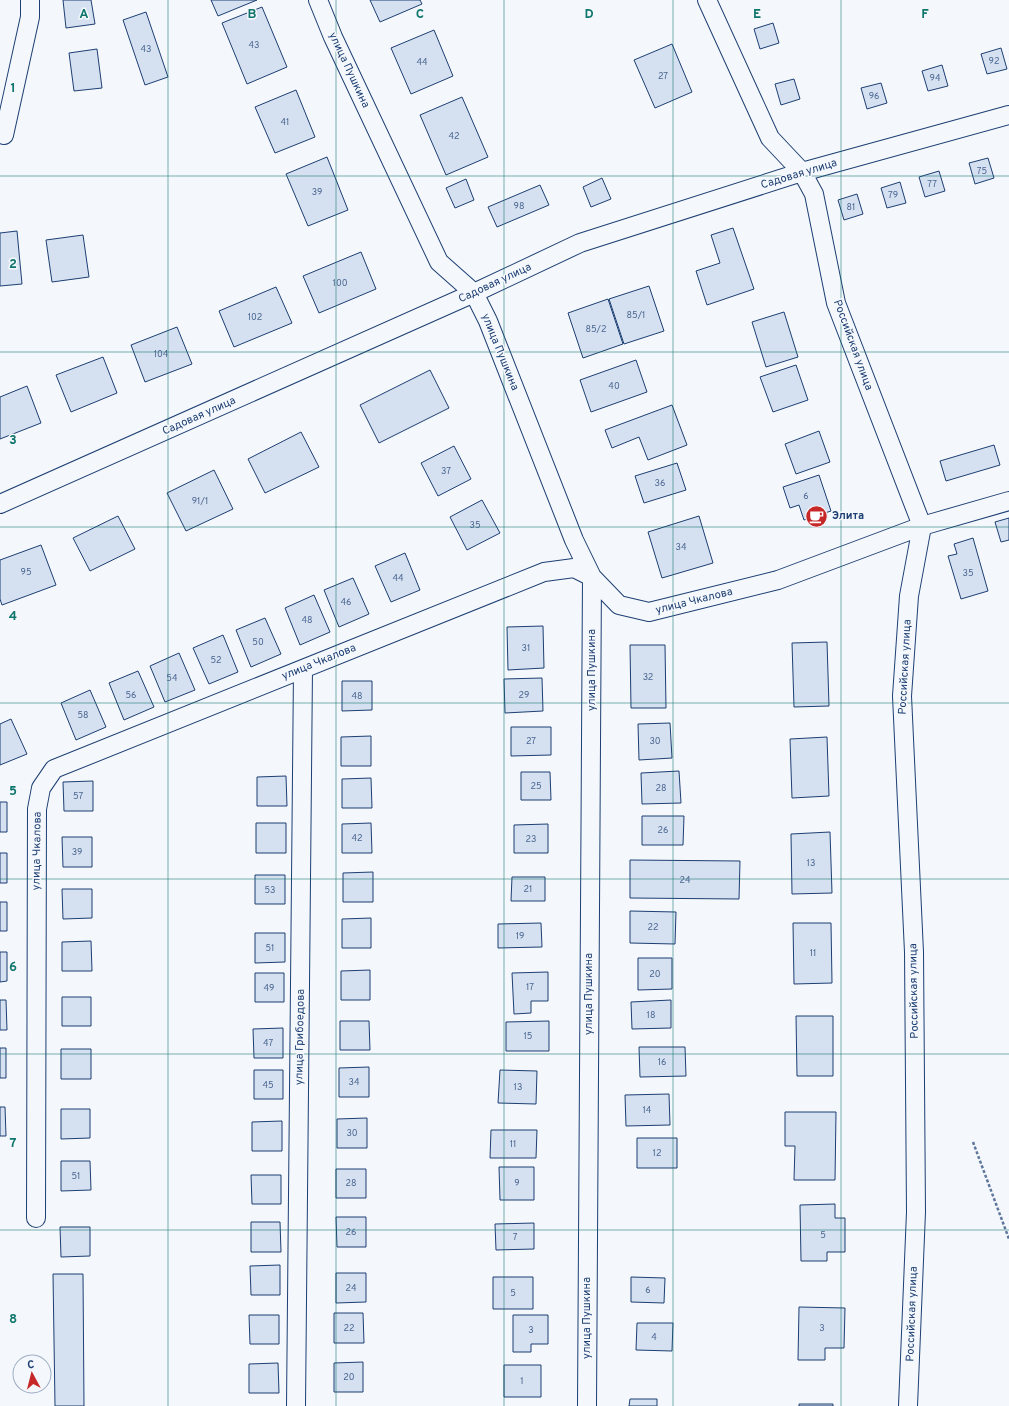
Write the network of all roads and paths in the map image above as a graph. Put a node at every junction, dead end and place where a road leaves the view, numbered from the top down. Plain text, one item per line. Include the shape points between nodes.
1 (30, 0) edge
2 (318, 0) edge
3 (707, 0) edge
4 (1009, 115) edge
5 (4, 135) dead end
6 (802, 172) junction
7 (474, 293) junction
8 (1009, 501) edge
9 (0, 504) edge
10 (922, 526) junction
11 (592, 577) junction
12 (303, 669) junction
13 (973, 1142) dead end
14 (36, 1218) dead end
15 (1009, 1239) edge
16 (296, 1406) edge
17 (587, 1406) edge
18 (908, 1406) edge

1 - 5 street via 30,17
2 - 7 street, улица Пушкина via 439,262
3 - 6 street, Российская улица via 770,138
4 - 6 street, Садовая улица
6 - 7 street, Садовая улица via 580,243
6 - 10 street, Российская улица via 814,194 836,303
7 - 9 street, Садовая улица
7 - 11 street, улица Пушкина via 488,321 574,540
8 - 10 street, улица Чкалова
10 - 11 street, улица Чкалова via 778,580 649,612 619,605
10 - 18 street, Российская улица via 909,596 902,696 914,952 916,1212
11 - 12 street, улица Чкалова via 574,568 544,572
11 - 17 street, улица Пушкина
12 - 14 street, улица Чкалова via 54,769 41,788 37,809
12 - 16 street, улица Грибоедова
13 - 15 path

